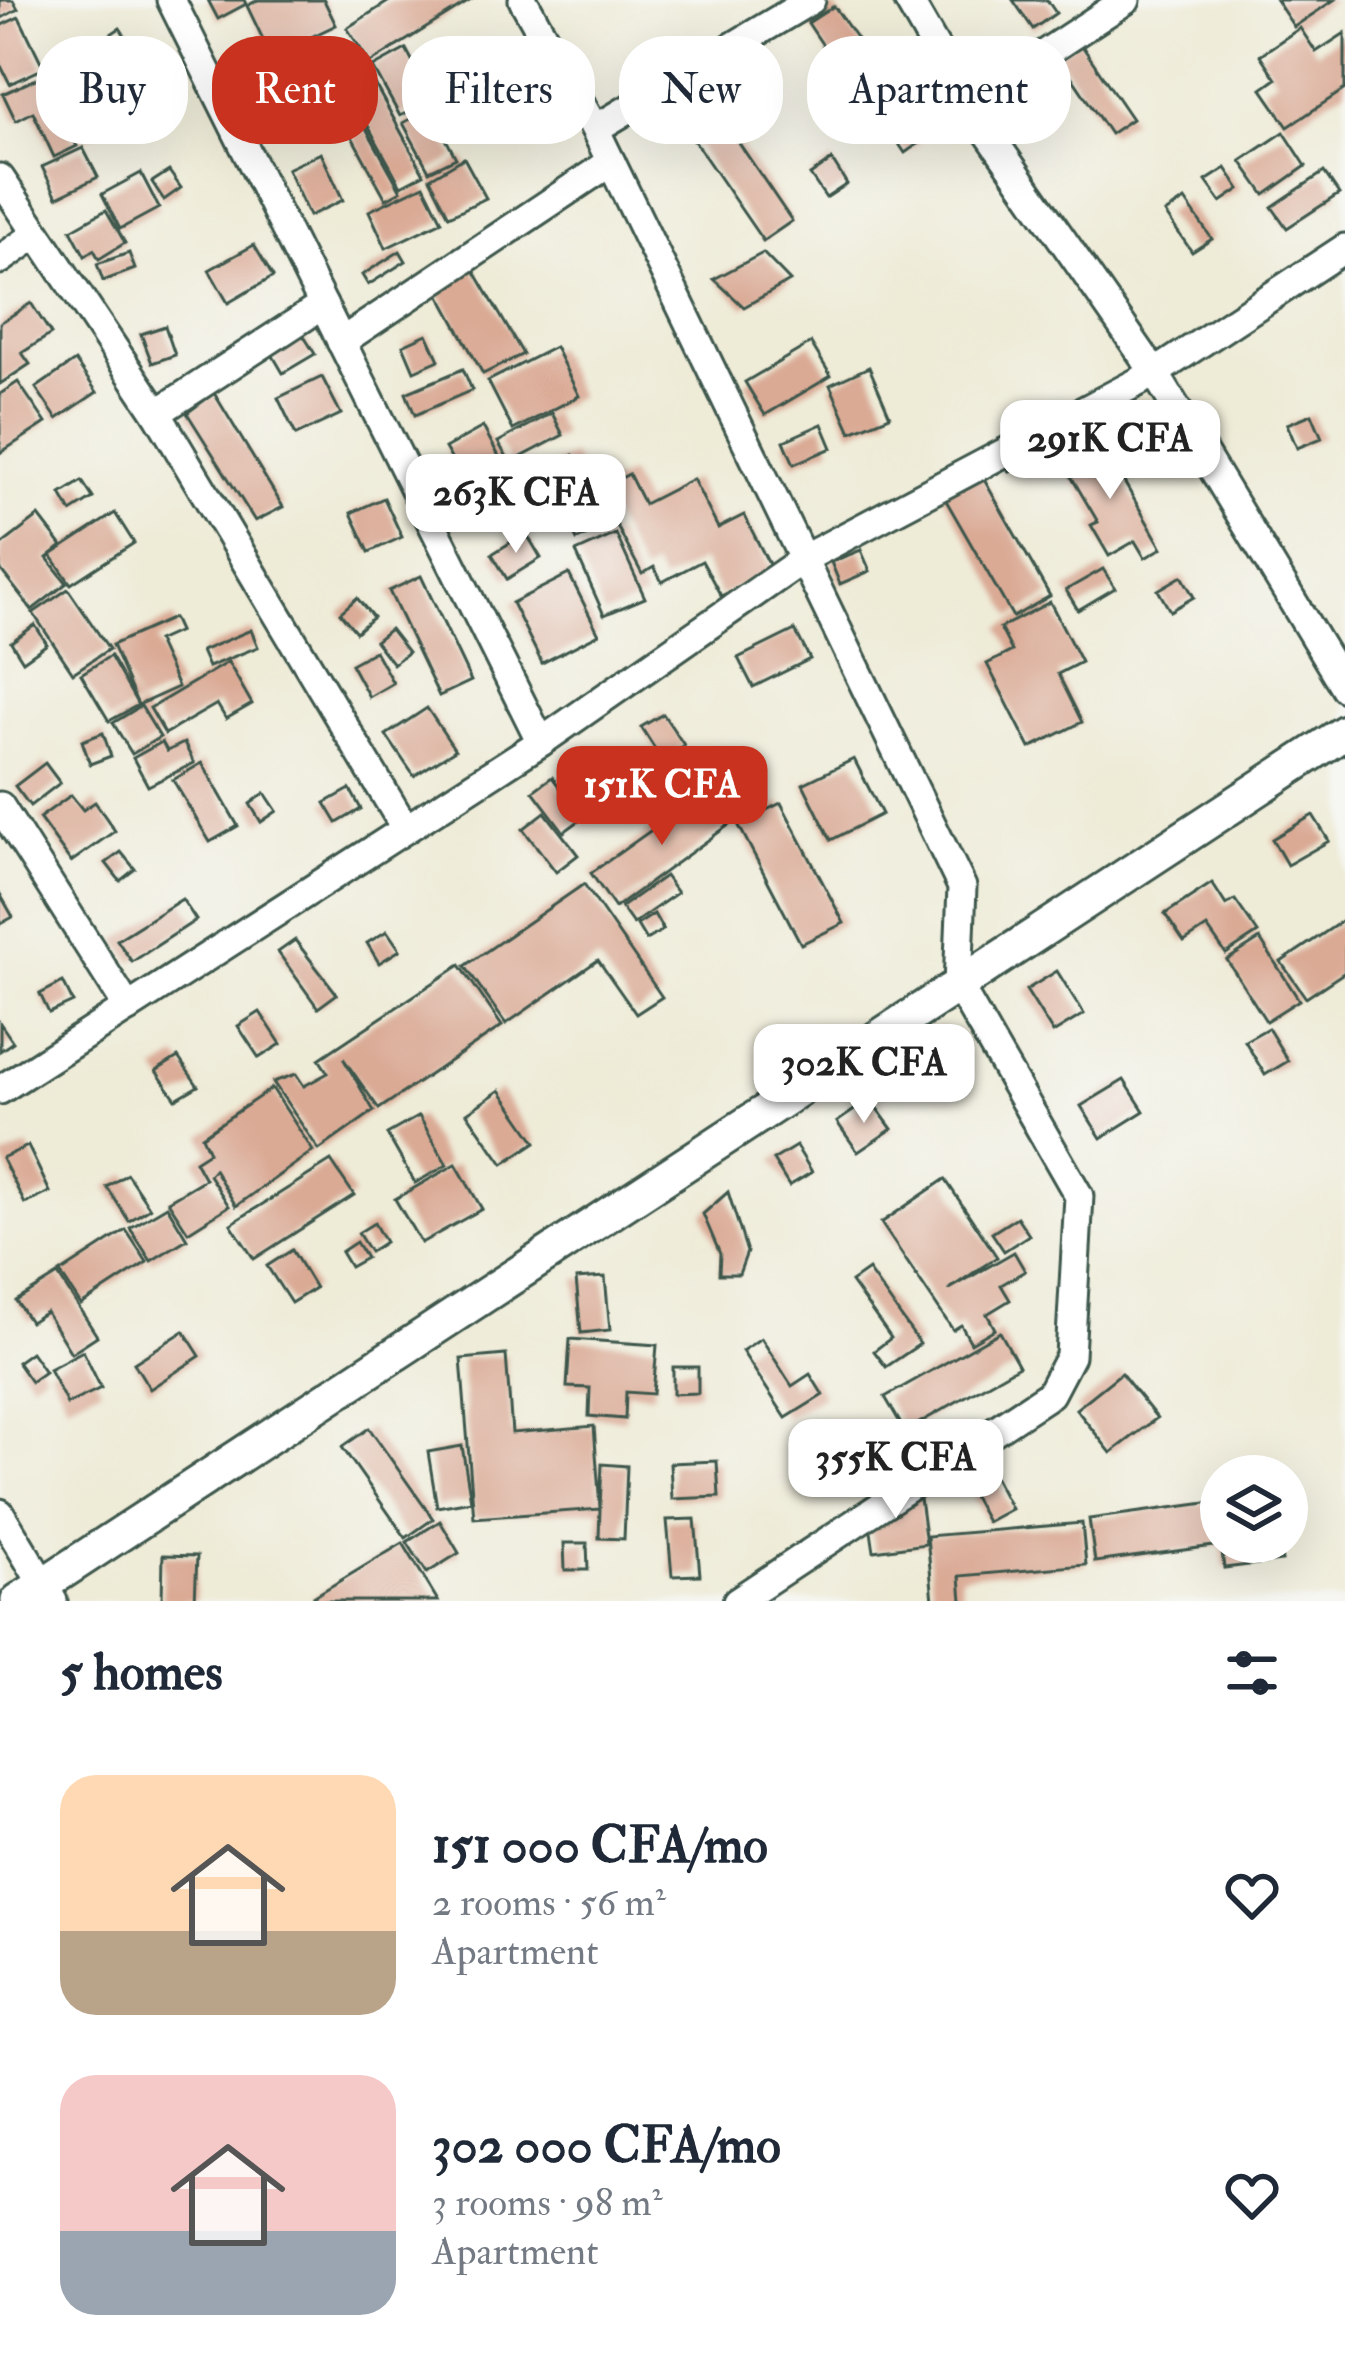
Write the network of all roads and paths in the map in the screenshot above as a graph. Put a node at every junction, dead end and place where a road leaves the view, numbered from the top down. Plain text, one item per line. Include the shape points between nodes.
1 (171, 0) edge
2 (523, 0) edge
3 (811, 0) edge
4 (908, 0) edge
5 (1126, 0) edge
6 (929, 36) edge
7 (1071, 36) edge
8 (596, 129) junction
9 (996, 144) edge
10 (610, 162) junction
11 (0, 178) edge
12 (35, 235) junction
13 (1345, 248) edge
14 (0, 260) edge
15 (322, 305) junction
16 (341, 342) junction
17 (1155, 373) junction
18 (157, 412) junction
19 (805, 558) junction
20 (1345, 688) edge
21 (1345, 732) edge
22 (541, 742) junction
23 (0, 806) edge
24 (404, 826) junction
25 (958, 985) junction
26 (128, 1008) junction
27 (0, 1090) edge
28 (0, 1513) edge
29 (38, 1596) edge
30 (737, 1601) edge

1 - 15 street
2 - 8 street
3 - 8 street
4 - 6 street
5 - 7 street
8 - 10 street
9 - 17 street
10 - 16 street
10 - 19 street
11 - 12 street
12 - 14 street
12 - 18 street
13 - 17 street
15 - 16 street
15 - 18 street
16 - 22 street
17 - 19 street
17 - 20 street
18 - 24 street
19 - 22 street
19 - 25 street via 962,887
21 - 25 street
22 - 24 street
23 - 26 street
24 - 26 street
25 - 29 street
25 - 30 street via 1079,1196 1065,1376 1051,1394
26 - 27 street
28 - 29 street

